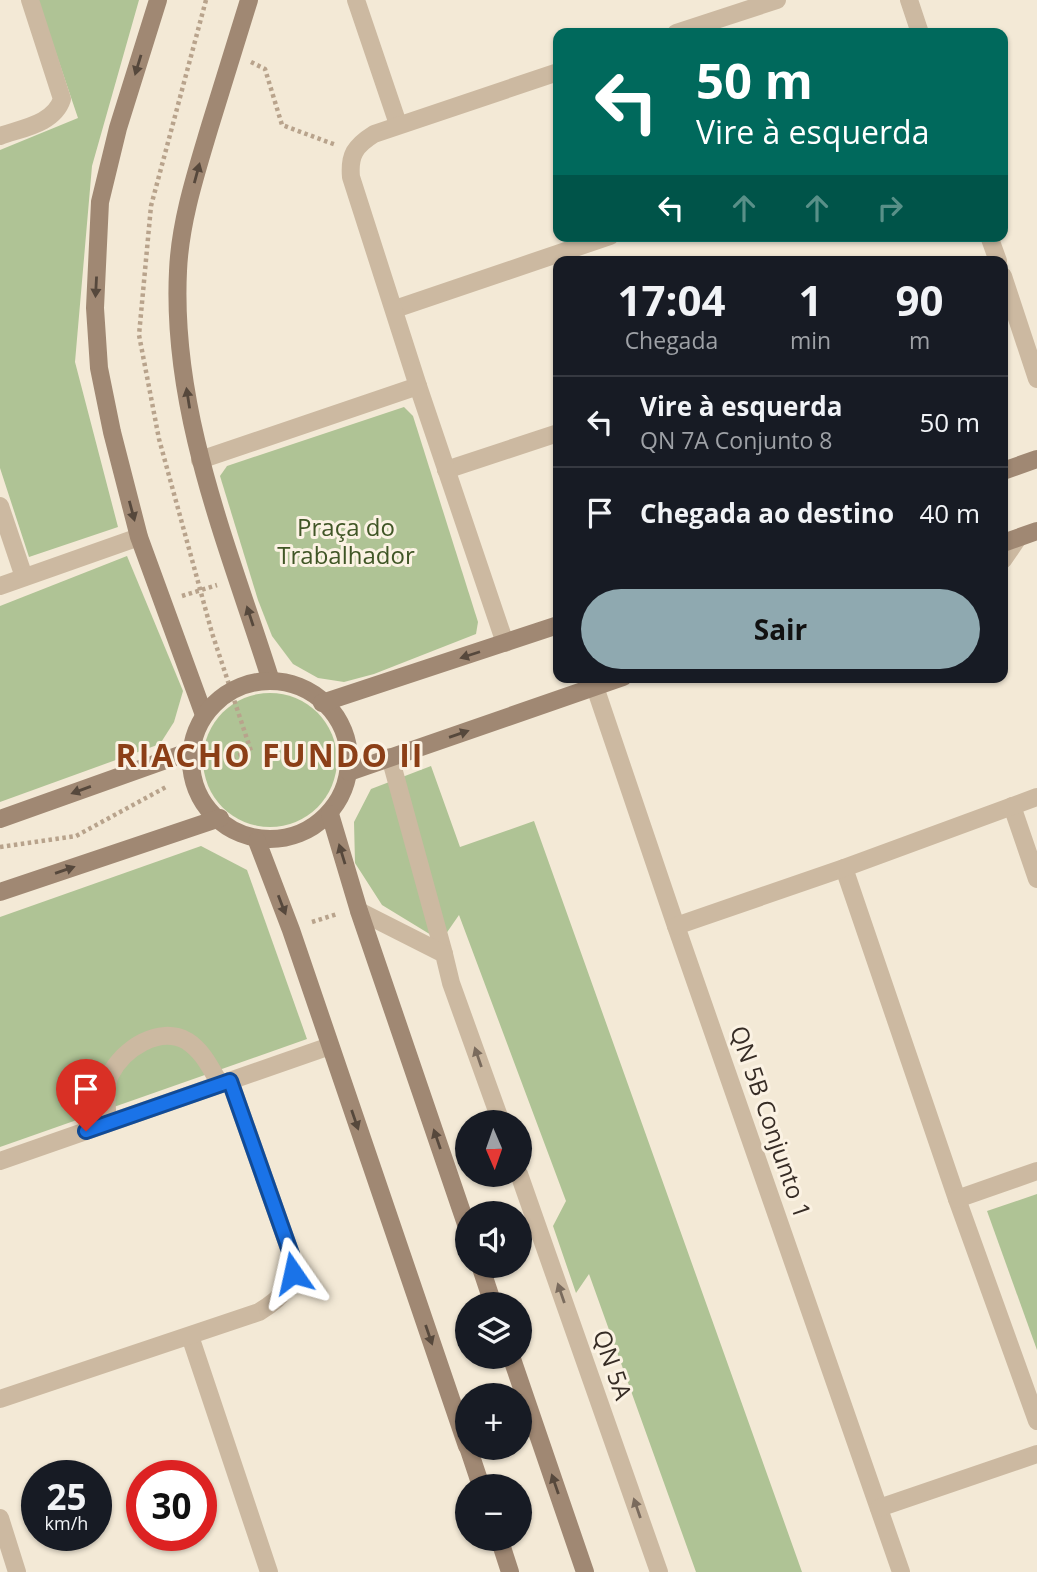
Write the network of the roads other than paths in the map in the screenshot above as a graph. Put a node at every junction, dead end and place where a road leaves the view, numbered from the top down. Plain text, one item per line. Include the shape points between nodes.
1 (30, 0) edge
2 (158, 0) edge
3 (249, 0) edge
4 (356, 0) edge
5 (777, 0) edge
6 (909, 0) edge
7 (691, 28) edge
8 (918, 28) edge
9 (553, 74) edge
10 (398, 124) junction
11 (0, 136) edge
12 (592, 242) edge
13 (1008, 294) edge
14 (395, 309) junction
15 (1037, 379) edge
16 (418, 386) junction
17 (553, 435) edge
18 (1037, 459) edge
19 (200, 460) junction
20 (1008, 469) edge
21 (446, 470) junction
22 (0, 506) edge
23 (1037, 531) edge
24 (139, 537) junction
25 (1010, 541) edge
26 (24, 577) junction
27 (0, 586) edge
28 (553, 627) edge
29 (505, 643) junction
30 (271, 681) junction
31 (606, 683) edge
32 (595, 687) junction
33 (322, 703) junction
34 (204, 715) junction
35 (191, 751) junction
36 (390, 757) junction
37 (349, 772) junction
38 (1037, 797) edge
39 (1012, 806) junction
40 (330, 814) junction
41 (220, 818) junction
42 (0, 819) edge
43 (257, 841) junction
44 (844, 868) junction
45 (1037, 879) edge
46 (0, 892) edge
47 (358, 909) junction
48 (676, 926) junction
49 (444, 954) junction
50 (330, 1046) junction
51 (225, 1082) junction
52 (496, 1110) edge
53 (108, 1123) junction
54 (0, 1161) edge
55 (1037, 1171) edge
56 (524, 1187) edge
57 (957, 1199) junction
58 (458, 1201) edge
59 (190, 1336) junction
60 (516, 1369) edge
61 (0, 1399) edge
62 (455, 1412) edge
63 (1037, 1421) edge
64 (1037, 1454) edge
65 (879, 1508) junction
66 (0, 1518) edge
67 (503, 1551) edge
68 (18, 1572) edge
69 (269, 1572) edge
70 (510, 1572) edge
71 (585, 1572) edge
72 (659, 1572) edge
73 (901, 1572) edge

1 - 11 street via 62,99 46,121
2 -> 24 main road via 100,202 94,308 99,368
19 -> 3 main road via 179,334 178,270 197,168
4 - 10 street
5 - 7 street
6 - 8 street
9 - 10 street
10 - 14 street via 362,142 350,163
12 - 14 street
13 - 15 street
14 - 16 street
16 - 19 street
16 - 21 street
17 - 21 street
18 - 20 main road
30 -> 19 main road
21 - 29 street
22 - 26 street
23 - 25 main road
24 - 26 street
24 - 34 main road
26 - 27 street
28 - 29 main road
29 -> 33 main road
30 - 33 main road via 291,685
30 - 34 main road via 230,690
31 - 32 main road
36 -> 32 main road
32 - 48 street, QN 5B Conjunto 1
33 - 37 main road via 341,727
34 - 35 main road
35 - 41 main road via 198,790
35 -> 42 main road
36 - 37 main road
36 - 49 street
37 - 40 main road
38 - 39 street
39 - 44 street
39 - 45 street
40 - 43 main road via 298,835
47 -> 40 main road
41 - 43 main road
46 -> 41 main road
43 -> 50 main road
44 - 48 street
44 - 57 street
47 - 49 street
58 -> 47 main road
48 - 65 street, QN 5B Conjunto 1
52 -> 49 street
50 - 51 street
50 -> 62 main road
51 - 53 street
51 - 53 street via 186,1041 170,1036 150,1039 124,1055 109,1076
51 - 59 street via 291,1254 293,1273 277,1300 259,1312
53 - 54 street
55 - 57 street
72 -> 56 street, QN 5A
57 - 63 street
59 - 61 street
59 - 69 street
71 -> 60 main road
64 - 65 street
65 - 73 street, QN 5B Conjunto 1
66 - 68 street
67 - 70 main road

